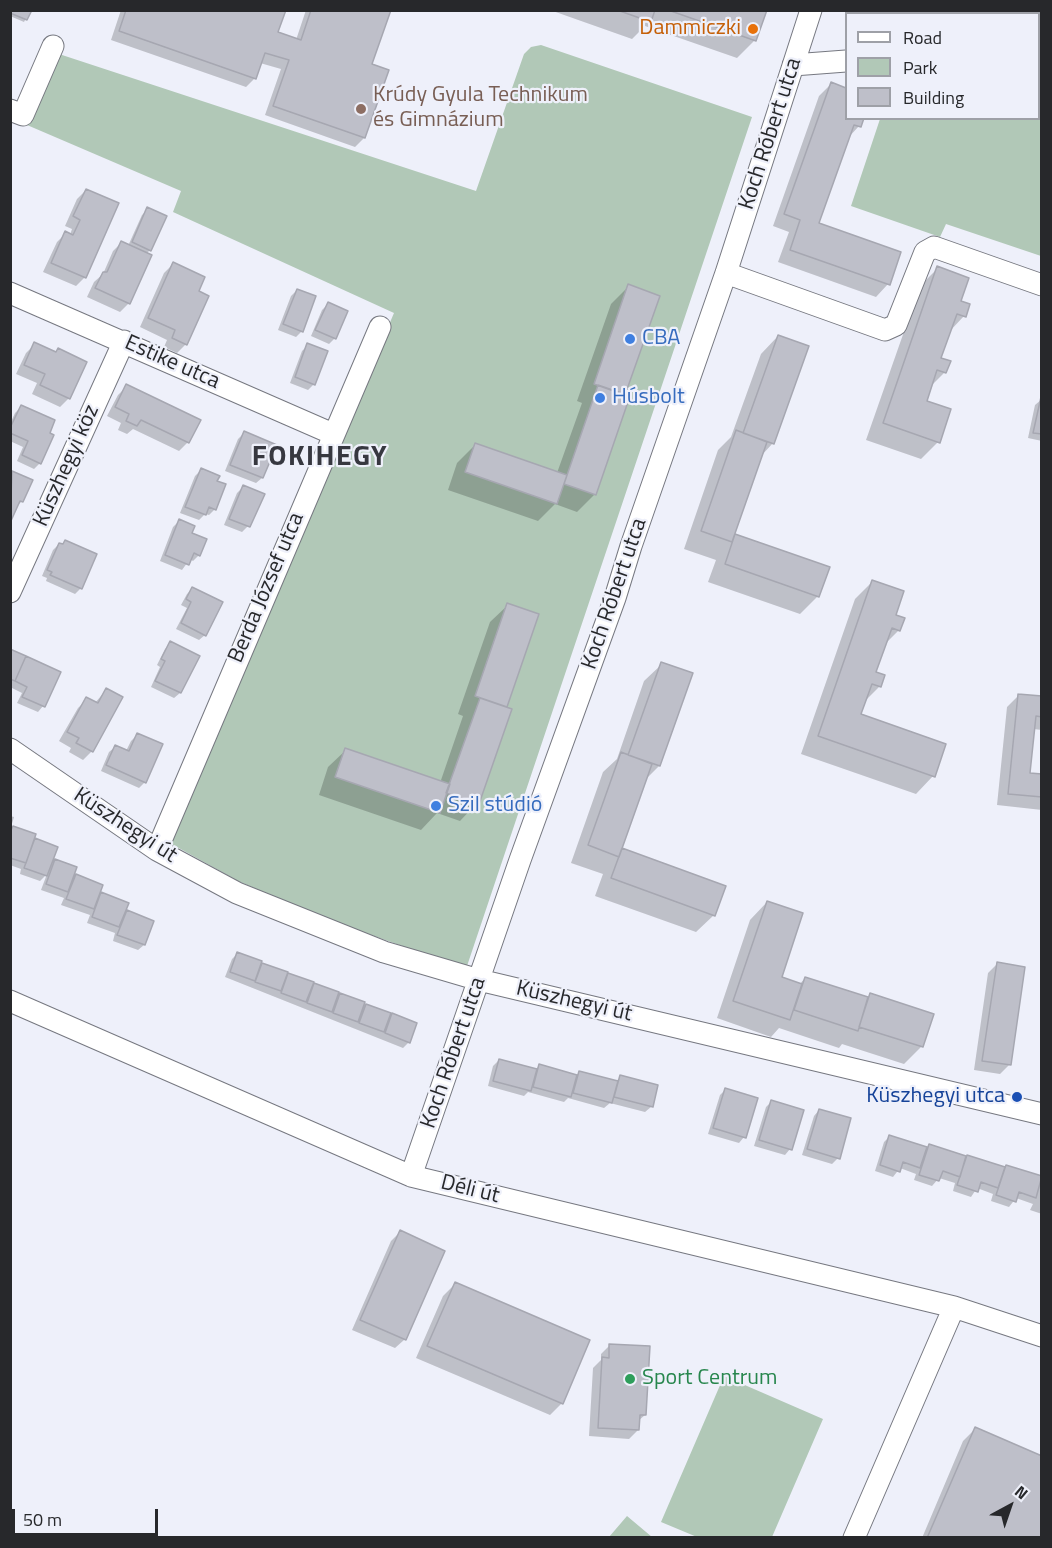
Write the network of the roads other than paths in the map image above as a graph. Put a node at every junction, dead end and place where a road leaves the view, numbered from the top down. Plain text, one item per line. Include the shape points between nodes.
1 (811, 10) edge
2 (53, 46) dead end
3 (845, 61) edge
4 (793, 65) junction
5 (10, 110) edge
6 (726, 273) junction
7 (1041, 285) edge
8 (10, 293) edge
9 (380, 327) dead end
10 (123, 341) junction
11 (333, 434) junction
12 (10, 592) edge
13 (10, 748) edge
14 (157, 850) junction
15 (479, 980) junction
16 (10, 1001) edge
17 (1041, 1114) edge
18 (411, 1176) junction
19 (954, 1307) junction
20 (1041, 1336) edge
21 (854, 1538) edge

1 - 4 street, Koch Róbert utca
2 - 5 street via 23,115
3 - 4 street
4 - 6 street, Koch Róbert utca
6 - 7 street via 885,330 896,325 925,252 934,247
6 - 15 street, Koch Róbert utca
8 - 10 street, Estike utca
9 - 11 street, Berda József utca
10 - 11 street, Estike utca
10 - 12 street, Küszhegyi köz
11 - 14 street, Berda József utca
13 - 14 street, Küszhegyi út
14 - 15 street, Küszhegyi út via 237,893 316,926 384,952
15 - 17 street, Küszhegyi út
15 - 18 street, Koch Róbert utca
16 - 18 street, Déli út
18 - 19 street, Déli út
19 - 20 street, Déli út
19 - 21 street

